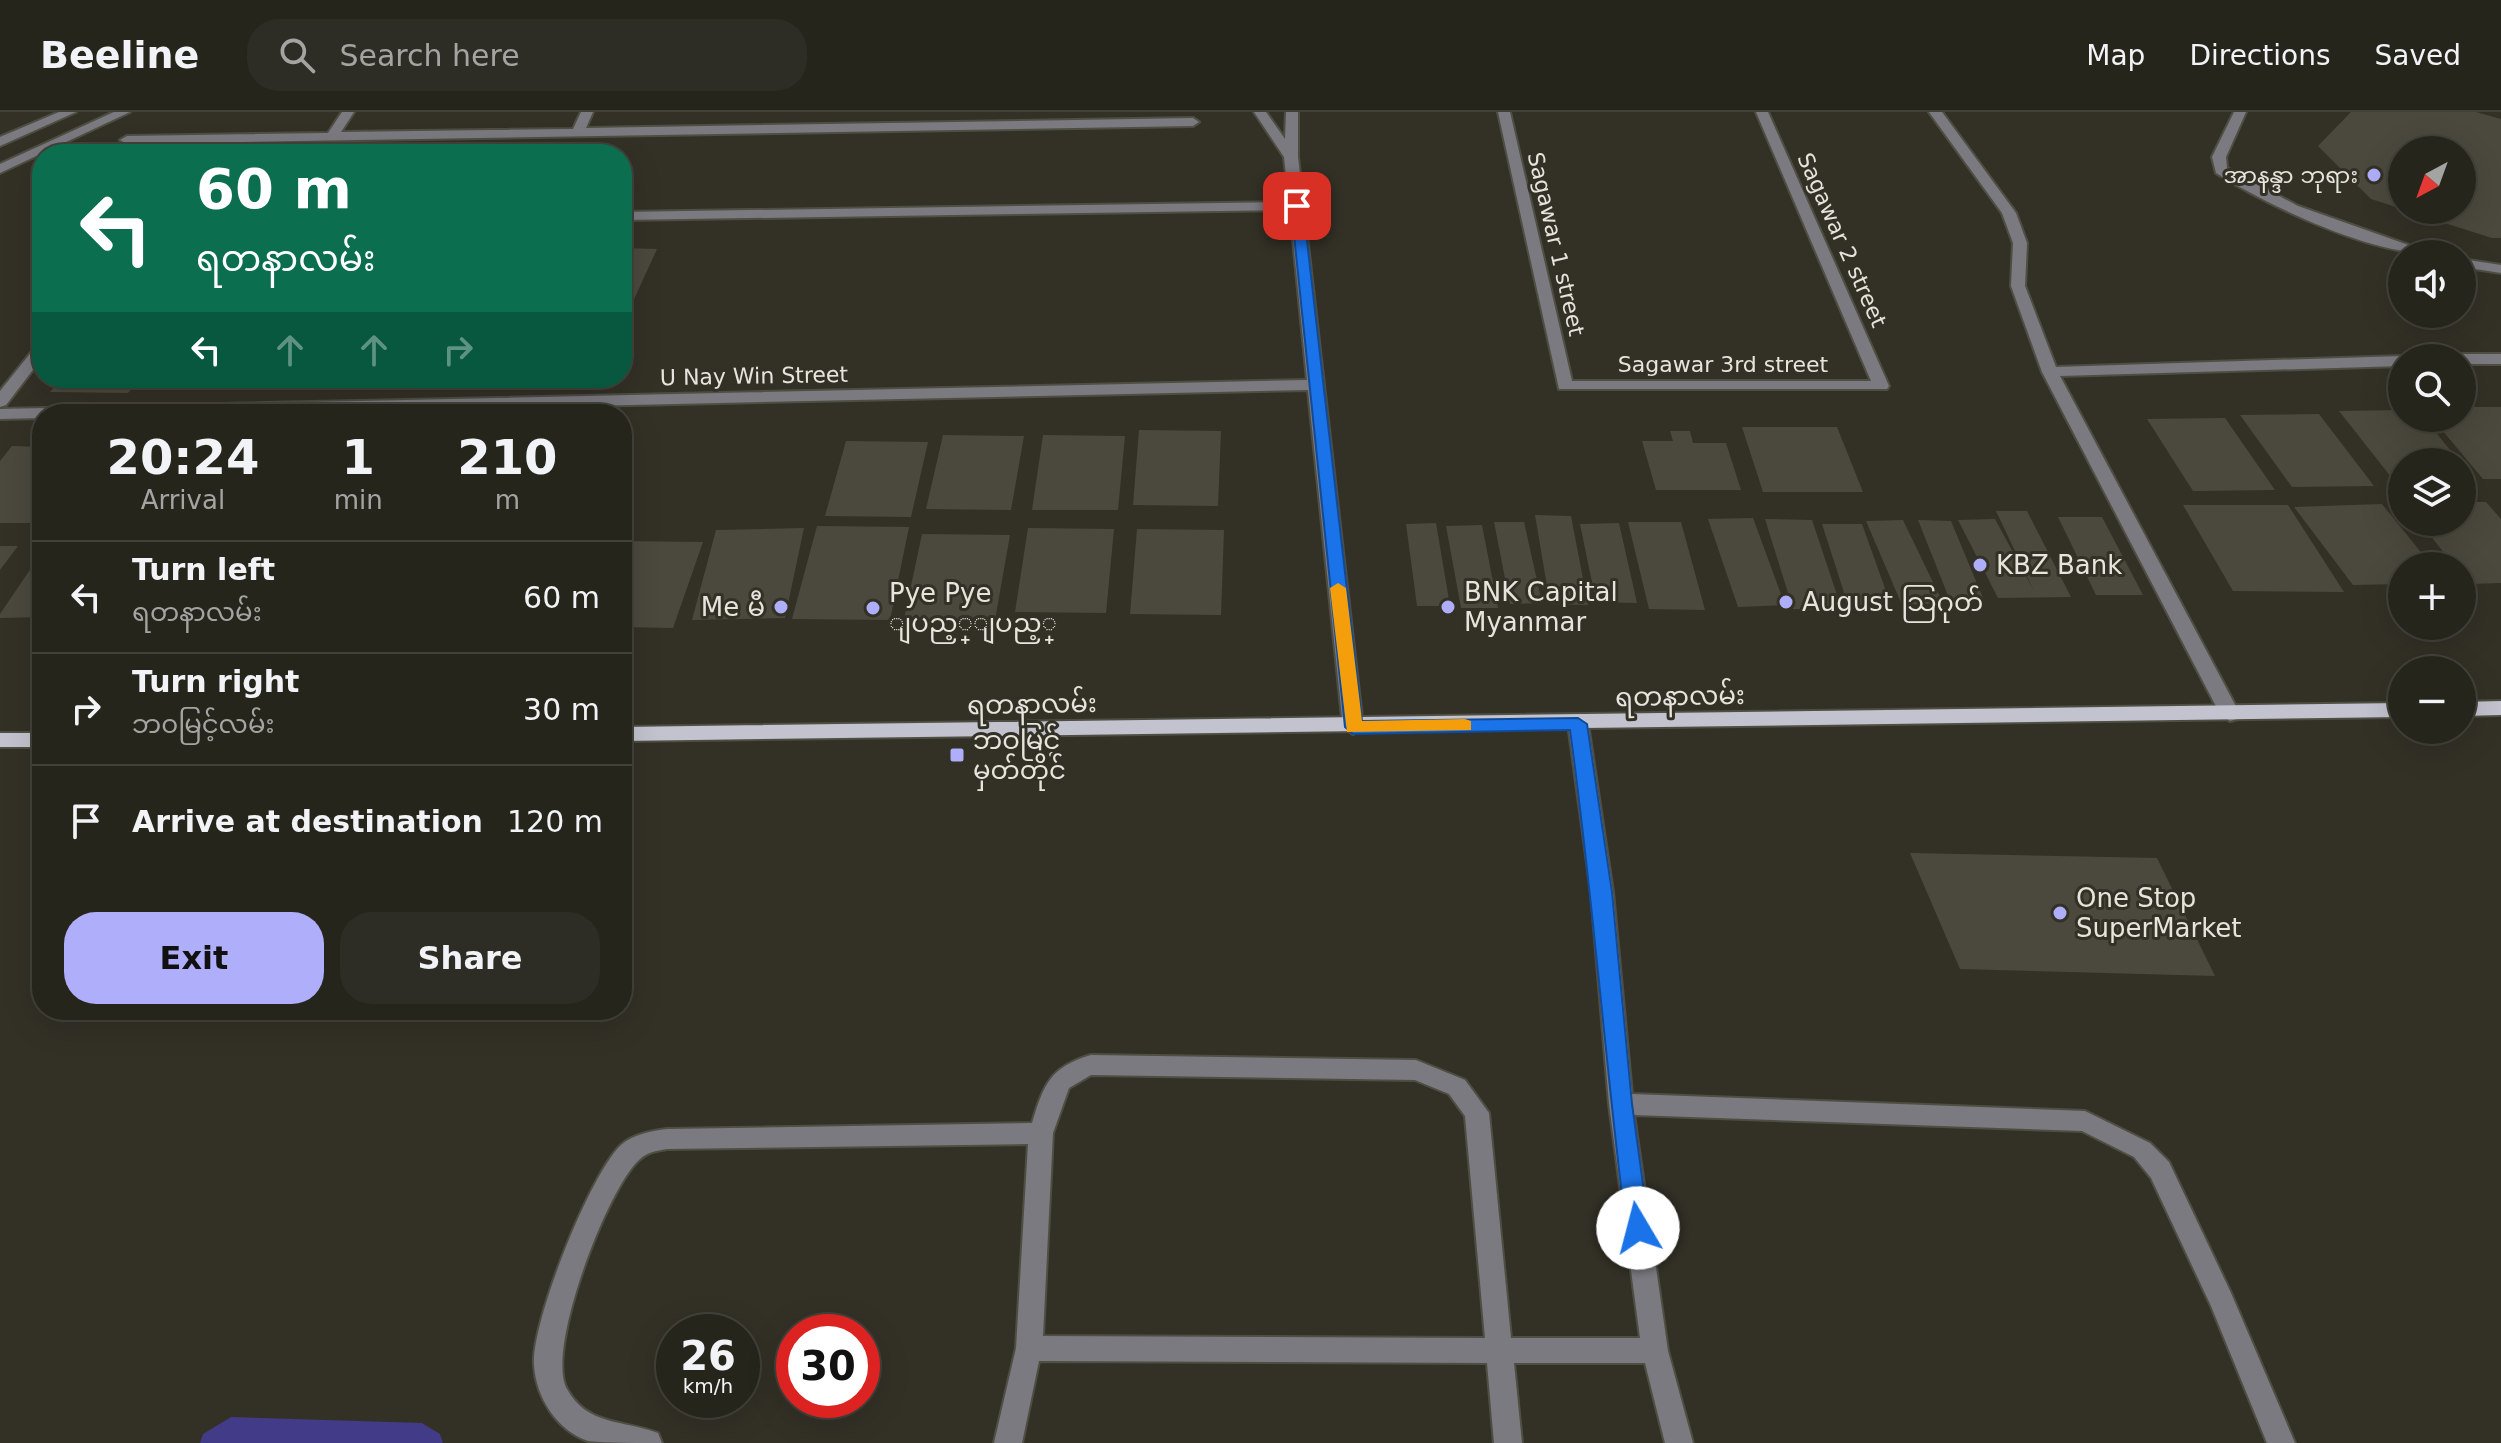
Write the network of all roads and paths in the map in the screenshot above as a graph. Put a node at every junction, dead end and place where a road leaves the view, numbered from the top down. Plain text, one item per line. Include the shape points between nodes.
1 (70, 112) edge
2 (124, 112) edge
3 (348, 112) edge
4 (587, 112) edge
5 (837, 112) edge
6 (1260, 112) edge
7 (1292, 112) edge
8 (1504, 112) edge
9 (1762, 112) edge
10 (1935, 112) edge
11 (2240, 112) edge
12 (1082, 118) edge
13 (1193, 122) dead end
14 (834, 128) junction
15 (577, 133) junction
16 (332, 137) junction
17 (127, 140) dead end
18 (0, 142) edge
19 (54, 144) edge
20 (32, 154) edge
21 (1291, 157) junction
22 (0, 169) edge
23 (1297, 206) junction
24 (632, 216) edge
25 (2388, 241) edge
26 (2476, 265) edge
27 (2501, 269) edge
28 (2476, 359) edge
29 (2501, 359) edge
30 (32, 361) edge
31 (2388, 361) edge
32 (2050, 372) junction
33 (1317, 385) junction
34 (1565, 386) joint
35 (1881, 386) joint
36 (0, 402) edge
37 (454, 404) edge
38 (32, 413) edge
39 (0, 414) edge
40 (2501, 708) edge
41 (2476, 709) edge
42 (2388, 710) edge
43 (2230, 714) junction
44 (1578, 724) junction
45 (1353, 727) junction
46 (632, 734) edge
47 (0, 740) edge
48 (32, 740) edge
49 (1621, 1104) junction
50 (1041, 1133) junction
51 (1029, 1348) junction
52 (1501, 1351) junction
53 (1655, 1351) junction
54 (648, 1443) edge
55 (1008, 1443) edge
56 (1508, 1443) edge
57 (1679, 1443) edge
58 (2281, 1443) edge

1 - 18 street
2 - 19 street
3 - 16 street
4 - 15 street
5 - 14 street
6 - 21 street
7 - 21 street
8 - 34 street, Sagawar 1 street
9 - 35 street, Sagawar 2 street
10 - 32 street via 2009,213 2020,243 2018,286
11 - 25 street via 2219,157 2221,170 2311,214
12 - 13 street
12 - 14 street
14 - 15 street
15 - 16 street
16 - 17 street
20 - 22 street
21 - 23 street
23 - 24 street
23 - 33 street
26 - 27 street
28 - 29 street
30 - 36 street
31 - 32 street
32 - 43 street
33 - 37 street, U Nay Win Street
33 - 45 street
34 - 35 street, Sagawar 3rd street
38 - 39 street, U Nay Win Street
40 - 41 main road
42 - 43 main road, ရတနာလမ်း
43 - 44 main road, ရတနာလမ်း
44 - 45 main road, ရတနာလမ်း
44 - 49 street via 1602,892
45 - 46 main road, ရတနာလမ်း
47 - 48 main road
49 - 53 street
49 - 58 street via 2085,1121 2116,1135 2142,1150 2160,1170
50 - 51 street
50 - 52 street via 1059,1080 1091,1065 1416,1070 1457,1087 1477,1113
50 - 54 street via 667,1139 637,1147 615,1172 566,1279 547,1362 556,1397 572,1418 602,1437
51 - 52 street
51 - 55 street
52 - 53 street
52 - 56 street
53 - 57 street

